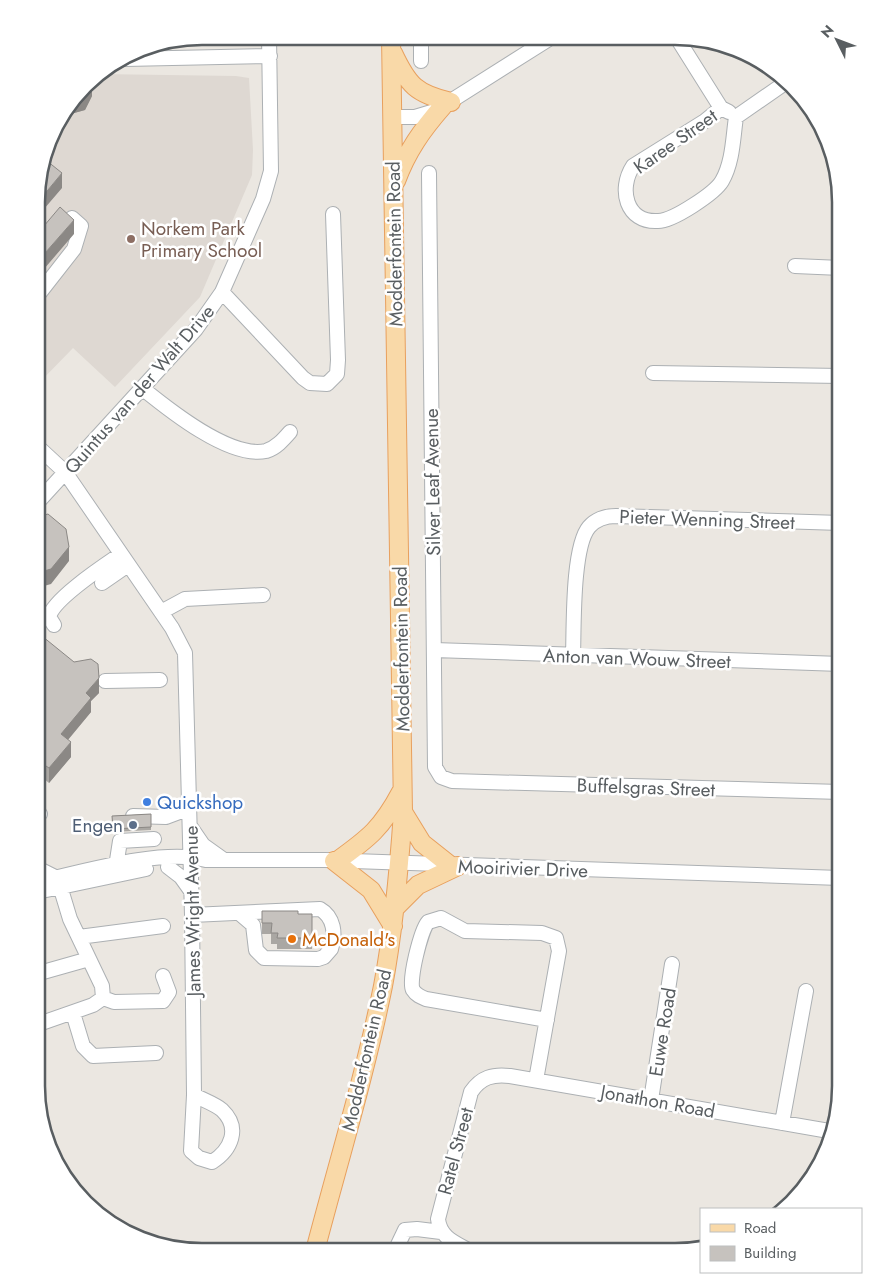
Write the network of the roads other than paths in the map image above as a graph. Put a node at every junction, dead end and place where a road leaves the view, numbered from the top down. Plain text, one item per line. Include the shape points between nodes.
1 (269, 45) edge
2 (391, 45) edge
3 (392, 45) edge
4 (421, 45) edge
5 (539, 45) edge
6 (682, 45) edge
7 (270, 56) junction
8 (139, 59) edge
9 (421, 61) dead end
10 (780, 86) edge
11 (447, 104) junction
12 (722, 108) junction
13 (392, 116) junction
14 (736, 117) junction
15 (430, 173) dead end
16 (393, 191) junction
17 (333, 214) dead end
18 (72, 218) edge
19 (795, 266) dead end
20 (832, 268) edge
21 (45, 286) edge
22 (222, 292) junction
23 (653, 373) dead end
24 (832, 376) edge
25 (142, 388) junction
26 (290, 432) dead end
27 (45, 453) edge
28 (66, 472) junction
29 (45, 494) edge
30 (832, 523) edge
31 (124, 559) junction
32 (262, 596) dead end
33 (161, 612) junction
34 (54, 625) dead end
35 (434, 650) junction
36 (573, 656) junction
37 (832, 664) edge
38 (160, 680) dead end
39 (106, 682) dead end
40 (452, 781) joint
41 (402, 789) junction
42 (832, 792) edge
43 (190, 808) junction
44 (403, 812) junction
45 (154, 817) junction
46 (120, 830) junction
47 (190, 830) junction
48 (154, 839) junction
49 (224, 860) junction
50 (190, 861) junction
51 (335, 861) junction
52 (160, 863) junction
53 (399, 863) junction
54 (454, 866) junction
55 (116, 870) junction
56 (45, 873) edge
57 (832, 878) edge
58 (45, 882) edge
59 (58, 882) junction
60 (45, 888) edge
61 (192, 892) junction
62 (395, 908) junction
63 (239, 913) junction
64 (192, 915) junction
65 (163, 926) dead end
66 (393, 926) junction
67 (79, 936) junction
68 (89, 959) junction
69 (672, 964) dead end
70 (45, 971) edge
71 (163, 976) dead end
72 (806, 991) dead end
73 (103, 998) junction
74 (74, 1013) junction
75 (546, 1020) junction
76 (45, 1022) edge
77 (156, 1053) dead end
78 (487, 1077) joint
79 (536, 1080) junction
80 (194, 1095) junction
81 (651, 1100) junction
82 (782, 1123) junction
83 (825, 1130) edge
84 (441, 1232) junction
85 (317, 1243) edge
86 (399, 1243) edge
87 (458, 1243) edge

1 - 7 street, Quintus van der Walt Drive
2 - 13 main road, Modderfontein Road
3 - 11 main road via 403,74 413,87
4 - 9 street
5 - 11 street
6 - 12 street
7 - 8 street
7 - 22 street, Quintus van der Walt Drive via 271,171 263,198
10 - 14 street, Karee Street
11 - 13 street via 415,117
11 - 16 main road via 410,149
12 - 14 street
12 - 14 street, Karee Street via 633,166 624,190 631,210 648,220 665,220 717,188 728,165
13 - 16 main road, Modderfontein Road
15 - 35 street, Silver Leaf Avenue
16 - 41 main road, Modderfontein Road
17 - 22 street via 338,360 337,374 327,384 310,383 303,378
18 - 21 street via 81,226 76,246
19 - 20 street
22 - 25 street, Quintus van der Walt Drive via 196,329
23 - 24 street
25 - 26 street via 186,422 242,450 268,450
25 - 28 street, Quintus van der Walt Drive
27 - 28 street, James Wright Avenue
28 - 29 street, Quintus van der Walt Drive
28 - 31 street, James Wright Avenue
30 - 36 street, Pieter Wenning Street via 601,518 588,527 578,551
31 - 33 street, James Wright Avenue
31 - 34 street via 98,578 70,591 51,610 49,617
32 - 33 street via 185,599
33 - 43 street, James Wright Avenue via 182,646 186,661
35 - 36 street, Anton van Wouw Street
35 - 40 street, Silver Leaf Avenue via 435,767 441,777
36 - 37 street, Anton van Wouw Street
38 - 39 street
40 - 42 street, Buffelsgras Street
41 - 44 main road, Modderfontein Road
41 - 51 main road via 390,813 375,832
43 - 45 street via 166,817
43 - 47 street, James Wright Avenue
44 - 53 main road, Modderfontein Road
44 - 54 main road via 422,843
45 - 46 street via 128,816
45 - 48 street
46 - 48 street
46 - 55 street
47 - 49 street via 203,845
47 - 50 street, James Wright Avenue
47 - 52 street via 176,851
48 - 52 street
49 - 50 street, Mooirivier Drive
49 - 51 street, Mooirivier Drive
50 - 52 street, Mooirivier Drive
50 - 61 street, James Wright Avenue
51 - 53 street, Mooirivier Drive
51 - 66 main road via 371,890
52 - 55 street, Mooirivier Drive
52 - 61 street via 181,877
53 - 54 street, Mooirivier Drive
53 - 62 main road, Modderfontein Road
54 - 57 street, Mooirivier Drive
54 - 62 main road via 418,885
55 - 59 street, Mooirivier Drive
56 - 59 street
58 - 59 street, Mooirivier Drive
59 - 60 street, Mooirivier Drive
59 - 67 street
61 - 64 street, James Wright Avenue
62 - 66 main road, Modderfontein Road
63 - 63 street via 320,909 332,921 331,949 318,959 264,958 256,950 253,925
63 - 64 street
64 - 80 street, James Wright Avenue
65 - 67 street
66 - 85 main road, Modderfontein Road via 378,1007
67 - 68 street
68 - 70 street
68 - 73 street via 102,986
69 - 81 street, Euwe Road
71 - 73 street via 169,992 163,1001 114,1002
72 - 82 street
73 - 74 street via 93,1006
74 - 76 street
74 - 77 street via 83,1046 93,1056
75 - 75 street via 421,997 414,992 412,978 425,926 436,918 445,919 465,931 542,932 552,935 558,942 559,951
75 - 79 street
78 - 79 street, Jonathon Road via 502,1075
78 - 84 street, Ratel Street via 476,1085 468,1103 438,1211
79 - 81 street, Jonathon Road
80 - 80 street, James Wright Avenue via 222,1110 233,1126 232,1139 224,1155 212,1162 191,1151
81 - 82 street, Jonathon Road
82 - 83 street, Jonathon Road
84 - 86 street via 405,1230
84 - 87 street

